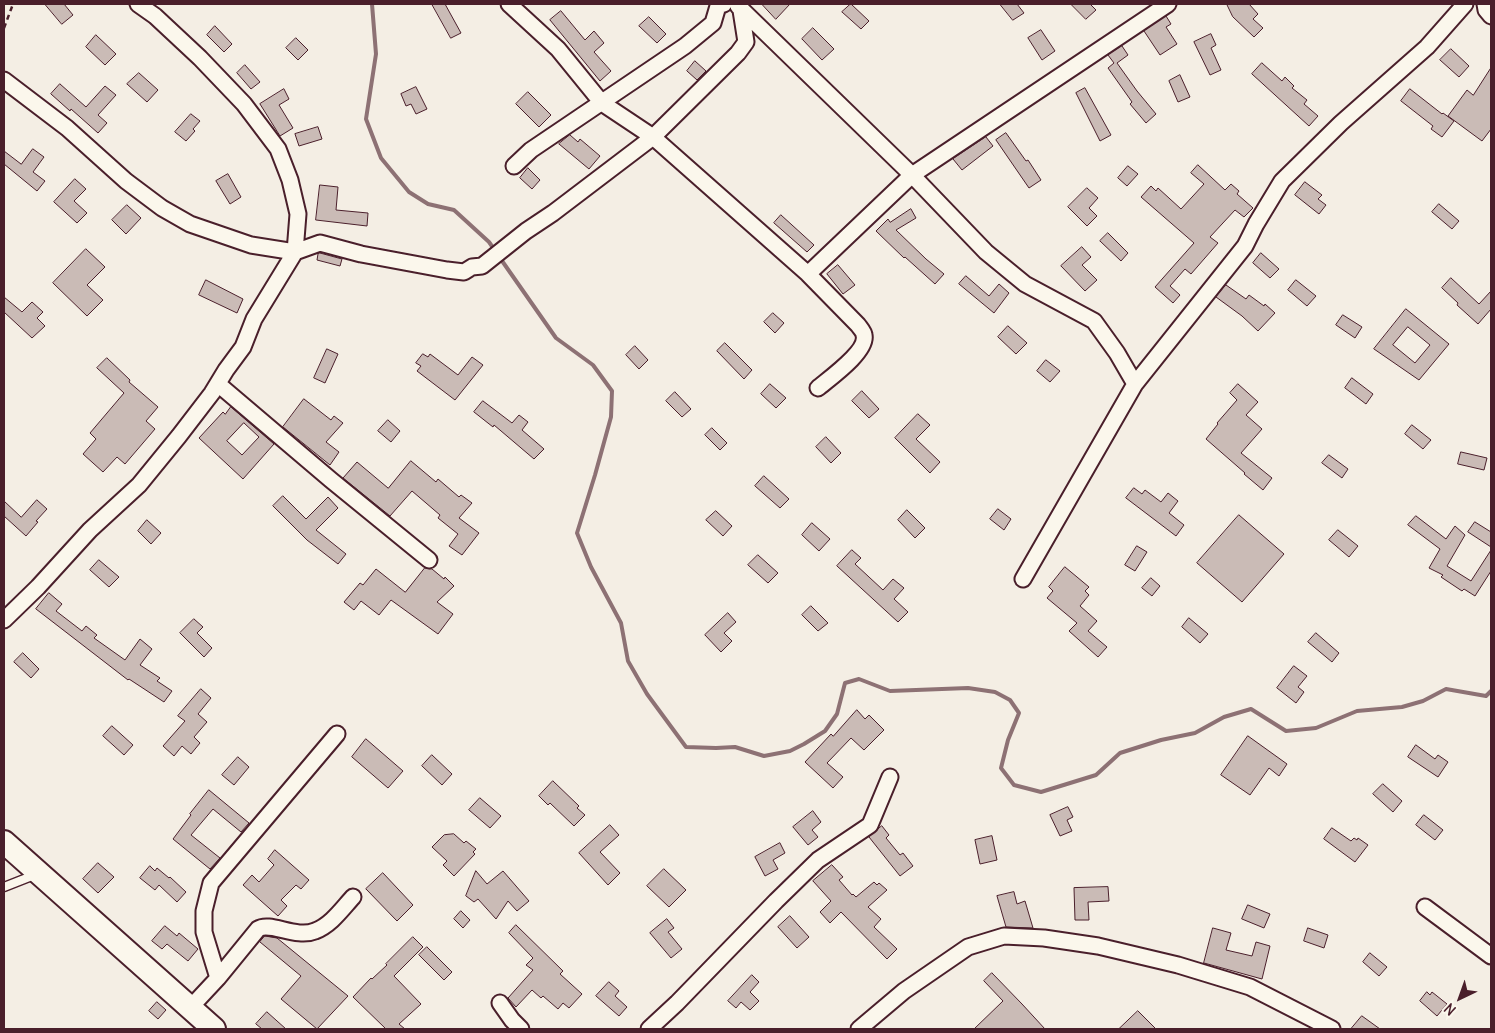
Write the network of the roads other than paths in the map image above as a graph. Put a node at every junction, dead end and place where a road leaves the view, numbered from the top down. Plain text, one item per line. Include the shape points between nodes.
1 (138, 4) edge
2 (509, 4) edge
3 (724, 4) edge
4 (1168, 4) edge
5 (1465, 4) edge
6 (1485, 4) edge
7 (738, 5) edge
8 (1491, 16) edge
9 (4, 80) edge
10 (602, 103) junction
11 (654, 138) junction
12 (514, 166) dead end
13 (912, 175) junction
14 (295, 252) junction
15 (808, 274) junction
16 (218, 384) junction
17 (1135, 384) junction
18 (818, 388) dead end
19 (429, 560) dead end
20 (1023, 579) dead end
21 (4, 620) edge
22 (337, 734) dead end
23 (890, 777) dead end
24 (4, 842) edge
25 (38, 873) junction
26 (4, 887) edge
27 (353, 897) dead end
28 (1425, 907) dead end
29 (1491, 956) edge
30 (218, 978) junction
31 (500, 1003) dead end
32 (190, 1008) junction
33 (214, 1029) edge
34 (521, 1029) edge
35 (649, 1029) edge
36 (859, 1029) edge
37 (1332, 1029) edge

1 - 14 street via 200,58 244,104 278,149 298,214
2 - 10 street via 558,49
3 - 10 street via 718,6 714,23
4 - 13 street
5 - 17 street via 1427,46 1282,181 1245,246
6 - 8 street
7 - 11 street via 746,42
7 - 13 street
9 - 14 street via 162,208 190,224 251,245
10 - 11 street
10 - 12 street via 532,150
11 - 14 street via 482,266 464,272 361,254 320,243
11 - 15 street
13 - 15 street
13 - 17 street via 986,252 1025,284 1094,321 1118,353
14 - 16 street via 254,319 243,347
15 - 18 street via 864,334 864,344 858,353
16 - 19 street
16 - 21 street via 138,485
17 - 20 street
22 - 30 street via 211,883 204,912 204,932
23 - 35 street via 870,825 818,860
24 - 25 main road
25 - 26 lane
25 - 32 main road
27 - 30 street via 330,922 315,931 286,932 262,926
28 - 29 street
30 - 32 street
31 - 34 street
32 - 33 main road
36 - 37 street via 904,991 968,947 1004,936 1098,946 1178,965 1250,987

